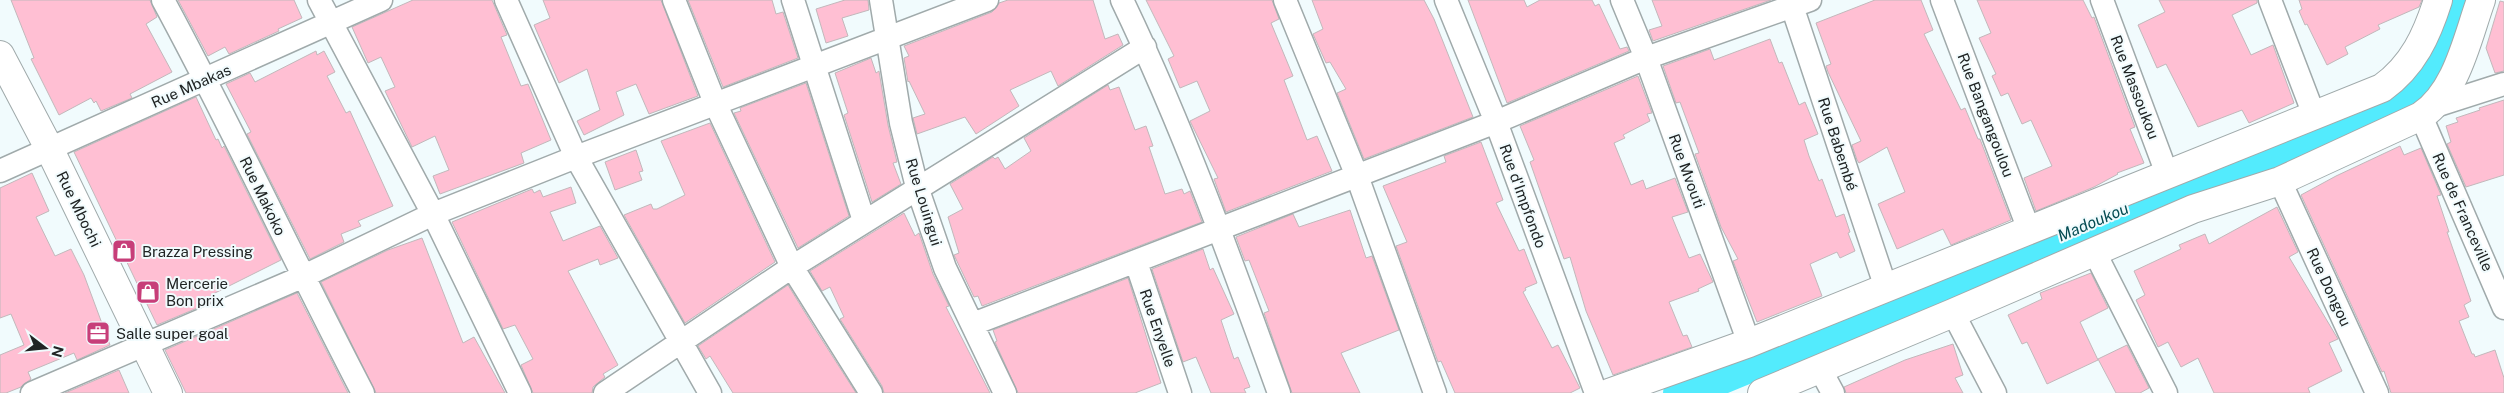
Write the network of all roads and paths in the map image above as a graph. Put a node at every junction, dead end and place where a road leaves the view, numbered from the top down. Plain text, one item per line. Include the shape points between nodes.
1 (163, 0) edge
2 (318, 0) edge
3 (381, 0) edge
4 (506, 0) edge
5 (674, 0) edge
6 (793, 0) edge
7 (881, 0) edge
8 (987, 0) edge
9 (1122, 0) edge
10 (1285, 0) edge
11 (1446, 0) edge
12 (1622, 0) edge
13 (1942, 0) edge
14 (2102, 0) edge
15 (2270, 0) edge
16 (2481, 0) edge
17 (1798, 2) edge
18 (2433, 5) edge
19 (329, 22) junction
20 (885, 39) junction
21 (1145, 47) junction
22 (0, 55) edge
23 (1646, 58) junction
24 (814, 67) junction
25 (206, 79) junction
26 (2504, 84) edge
27 (715, 103) junction
28 (2428, 111) junction
29 (2314, 115) junction
30 (1496, 122) junction
31 (50, 150) junction
32 (576, 157) junction
33 (0, 171) edge
34 (2167, 174) junction
35 (1357, 176) junction
36 (2280, 181) junction
37 (917, 187) junction
38 (433, 214) junction
39 (864, 221) junction
40 (1220, 230) junction
41 (2029, 230) junction
42 (2095, 253) junction
43 (1136, 262) junction
44 (792, 267) junction
45 (302, 277) junction
46 (1886, 288) junction
47 (2504, 308) edge
48 (1953, 313) junction
49 (973, 324) junction
50 (682, 341) junction
51 (1749, 343) junction
52 (145, 344) junction
53 (1820, 369) junction
54 (32, 393) edge
55 (168, 393) edge
56 (363, 393) edge
57 (520, 393) edge
58 (605, 393) edge
59 (710, 393) edge
60 (871, 393) edge
61 (1005, 393) edge
62 (1180, 393) edge
63 (1278, 393) edge
64 (1435, 393) edge
65 (1596, 393) edge
66 (1609, 393) edge
67 (1762, 393) edge
68 (1833, 393) edge
69 (1995, 393) edge
70 (2166, 393) edge
71 (2377, 393) edge

1 - 25 street, Rue Makoko
2 - 19 street
3 - 19 street, Rue Mbakas
4 - 32 street
5 - 27 street
6 - 24 street
7 - 20 street, Rue Louingui
8 - 20 street
9 - 21 street
10 - 35 street
11 - 30 street, Rue d'Impfondo
12 - 23 street, Rue Mvouti
13 - 41 street, Rue Bangangoulou
14 - 34 street, Rue Massoukou
15 - 29 street
16 - 28 main road via 2448,86
17 - 23 street
17 - 46 street, Rue Babembé
18 - 29 main road via 2419,50 2394,79 2360,98
19 - 25 street, Rue Mbakas
19 - 38 street
20 - 24 street
20 - 37 street, Rue Louingui
21 - 37 street
21 - 40 street
22 - 31 main road, Rue Mbochi
23 - 30 street
23 - 51 street, Rue Mvouti
24 - 27 street
24 - 39 street
25 - 31 street, Rue Mbakas
25 - 45 street, Rue Makoko
26 - 28 street
27 - 32 street
27 - 44 street
28 - 36 main road
28 - 47 street, Rue de Franceville
29 - 34 main road
30 - 35 street
30 - 65 street, Rue d'Impfondo
31 - 33 street, Rue Mbakas
31 - 52 main road, Rue Mbochi
32 - 38 street
32 - 50 street
34 - 41 main road
35 - 40 street
35 - 64 street
36 - 42 main road via 2193,209
36 - 71 street, Rue Dongou
37 - 39 street
37 - 49 street, Rue Louingui via 945,268
38 - 45 street
38 - 57 street
39 - 44 street
40 - 43 street
40 - 63 street
41 - 46 main road
42 - 48 main road
42 - 70 street
43 - 49 street
43 - 62 street, Rue Enyelle
44 - 50 street
44 - 60 street
45 - 52 street
45 - 56 street, Rue Makoko
46 - 51 main road
48 - 53 main road
48 - 69 street
49 - 61 street, Rue Louingui
50 - 58 street
50 - 59 street
51 - 66 main road
52 - 54 street
52 - 55 main road, Rue Mbochi
53 - 67 main road
53 - 68 street

